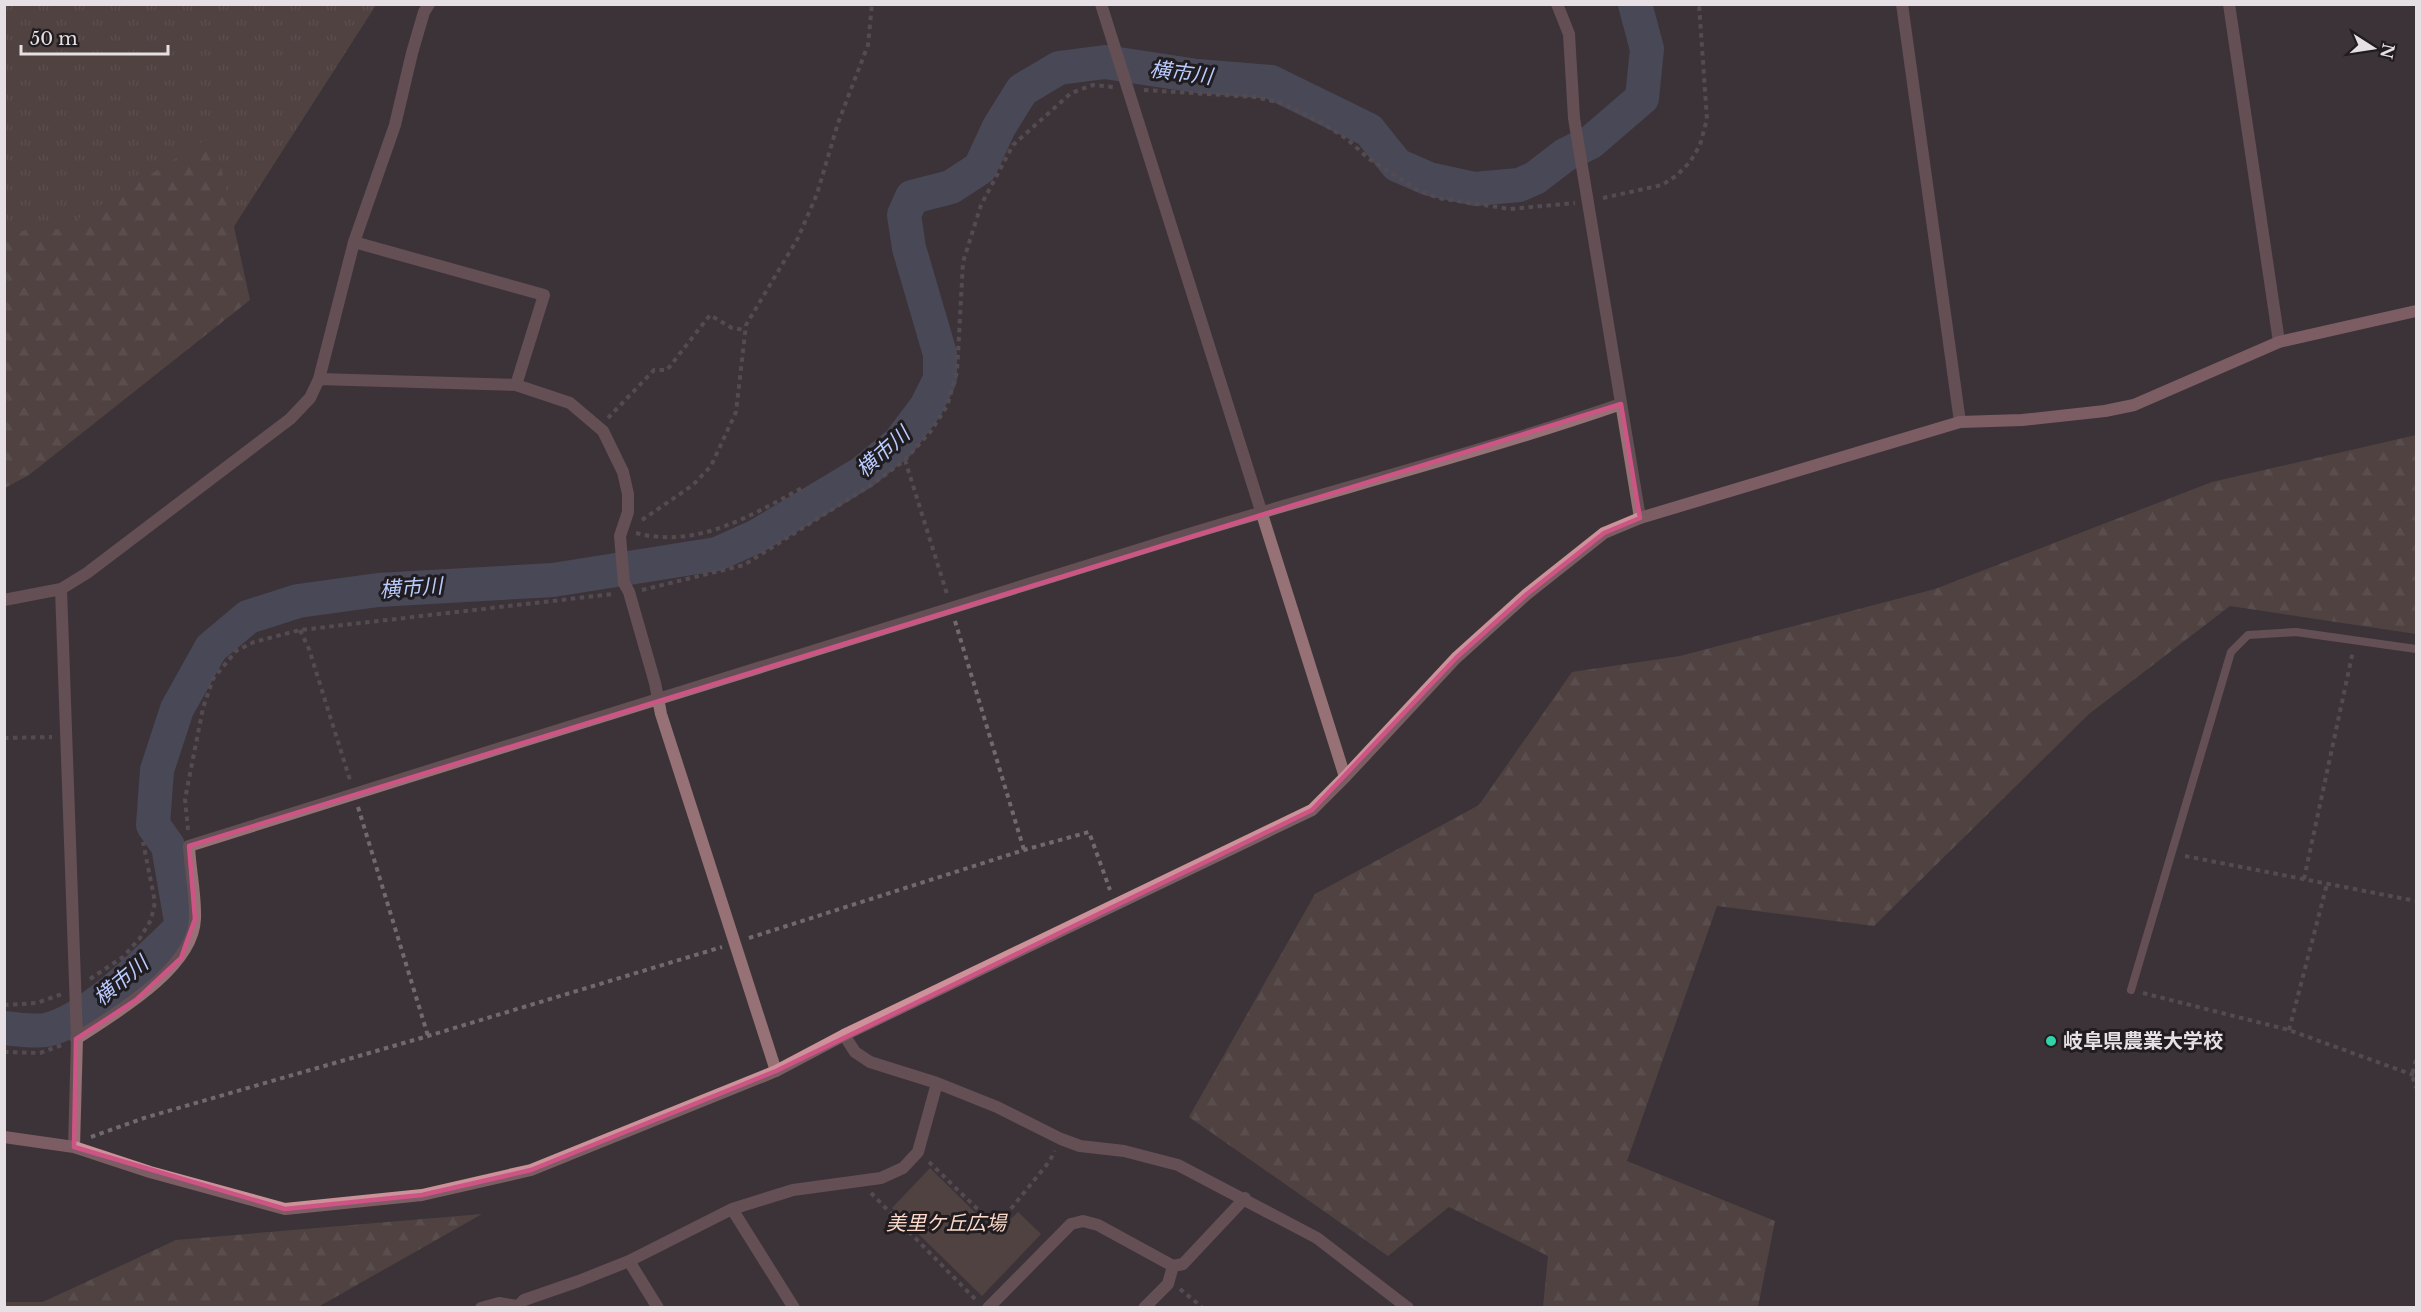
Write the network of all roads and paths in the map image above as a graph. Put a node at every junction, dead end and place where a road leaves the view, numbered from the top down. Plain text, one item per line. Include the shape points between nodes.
1 (429, 4) edge
2 (872, 4) edge
3 (1101, 4) edge
4 (1557, 4) edge
5 (1699, 4) edge
6 (1902, 4) edge
7 (2229, 4) edge
8 (1128, 89) junction
9 (1587, 201) junction
10 (354, 242) junction
11 (2416, 311) edge
12 (746, 330) junction
13 (2279, 342) junction
14 (319, 379) junction
15 (516, 385) junction
16 (1621, 404) junction
17 (1960, 422) junction
18 (599, 428) junction
19 (905, 460) junction
20 (802, 488) dead end
21 (1261, 512) junction
22 (1640, 518) junction
23 (623, 532) junction
24 (627, 588) junction
25 (61, 589) junction
26 (4, 600) edge
27 (951, 607) junction
28 (300, 630) junction
29 (2355, 641) junction
30 (2416, 649) edge
31 (658, 698) junction
32 (66, 736) junction
33 (4, 738) edge
34 (1346, 777) junction
35 (354, 794) junction
36 (143, 842) dead end
37 (189, 846) junction
38 (1024, 850) junction
39 (2172, 853) junction
40 (2304, 879) junction
41 (2327, 884) junction
42 (2416, 901) edge
43 (1116, 905) junction
44 (736, 942) junction
45 (75, 990) junction
46 (2131, 990) joint
47 (4, 1005) edge
48 (2289, 1030) junction
49 (844, 1035) junction
50 (428, 1036) junction
51 (76, 1038) junction
52 (4, 1052) edge
53 (2416, 1060) edge
54 (776, 1071) junction
55 (2414, 1075) edge
56 (937, 1083) junction
57 (2416, 1088) edge
58 (4, 1137) edge
59 (1061, 1139) junction
60 (74, 1146) junction
61 (918, 1152) junction
62 (859, 1181) junction
63 (1245, 1198) junction
64 (732, 1209) junction
65 (629, 1261) junction
66 (1173, 1266) junction
67 (1168, 1284) junction
68 (517, 1307) edge
69 (482, 1308) edge
70 (658, 1308) edge
71 (794, 1308) edge
72 (986, 1308) edge
73 (1144, 1308) edge
74 (1203, 1308) edge
75 (1408, 1308) edge

1 - 10 street via 412,52 395,125
2 - 12 path via 868,45 837,123 817,194 798,238
3 - 8 street
4 - 9 street via 1569,34 1574,118
5 - 9 path via 1707,119 1700,145 1690,162 1662,185
6 - 17 street
7 - 13 street
8 - 9 path via 1282,103 1347,139 1406,183 1438,198 1510,209
8 - 19 path via 1093,85 1071,93 1013,145 981,205 963,262 957,372 947,406
8 - 21 street
9 - 16 street
10 - 14 street
10 - 15 street via 544,295
11 - 13 street
12 - 18 path via 732,328 710,315 667,370 654,370
12 - 23 path via 736,412 711,466 693,485
13 - 17 street via 2134,405 2022,420
14 - 15 street
14 - 25 street via 310,398 290,419
15 - 18 street via 570,404
16 - 21 street via 1536,433
16 - 22 street
17 - 22 street
18 - 23 street via 623,472 628,512
19 - 24 path via 744,565
19 - 27 path
20 - 23 path via 738,522 709,532 668,538
21 - 27 street
21 - 34 street
22 - 34 street via 1604,533 1527,594 1456,658
23 - 24 street
24 - 28 path
24 - 31 street
25 - 26 street
25 - 32 street
27 - 31 street
27 - 38 path
28 - 35 path
28 - 37 path via 236,651 213,680 203,708 184,799
29 - 30 lane
29 - 39 lane via 2296,632 2248,634 2231,652
29 - 40 path
31 - 35 street
31 - 44 street
32 - 33 path
32 - 45 street
34 - 43 street via 1312,810
35 - 37 street
35 - 50 path
36 - 45 path via 155,902 151,920 123,957
37 - 51 street via 195,920 181,958 136,1000
38 - 43 path via 1089,832
38 - 44 path
39 - 40 path
39 - 46 lane
40 - 41 path
41 - 42 path
41 - 48 path
43 - 49 street
44 - 50 path
44 - 54 street
45 - 47 path via 37,1003
45 - 51 street
46 - 48 path
48 - 55 path
49 - 54 street
49 - 56 street via 855,1052 870,1062
50 - 60 path via 144,1118
51 - 52 path via 40,1053
51 - 60 street
53 - 55 path
54 - 60 street via 531,1170 422,1195 285,1209 150,1172
55 - 57 path
56 - 59 street
56 - 61 street
58 - 60 street
59 - 61 path via 1049,1162 996,1227
59 - 63 street via 1178,1165
61 - 62 street via 903,1168 881,1178
62 - 64 street via 793,1190
62 - 72 path
63 - 66 street via 1183,1263
63 - 75 street via 1317,1238
64 - 65 street
64 - 71 street
65 - 68 street via 524,1300
65 - 70 street
66 - 67 street
66 - 72 street via 1098,1225 1083,1221 1071,1224
67 - 73 street
67 - 74 path via 1184,1291
68 - 69 street via 499,1303

